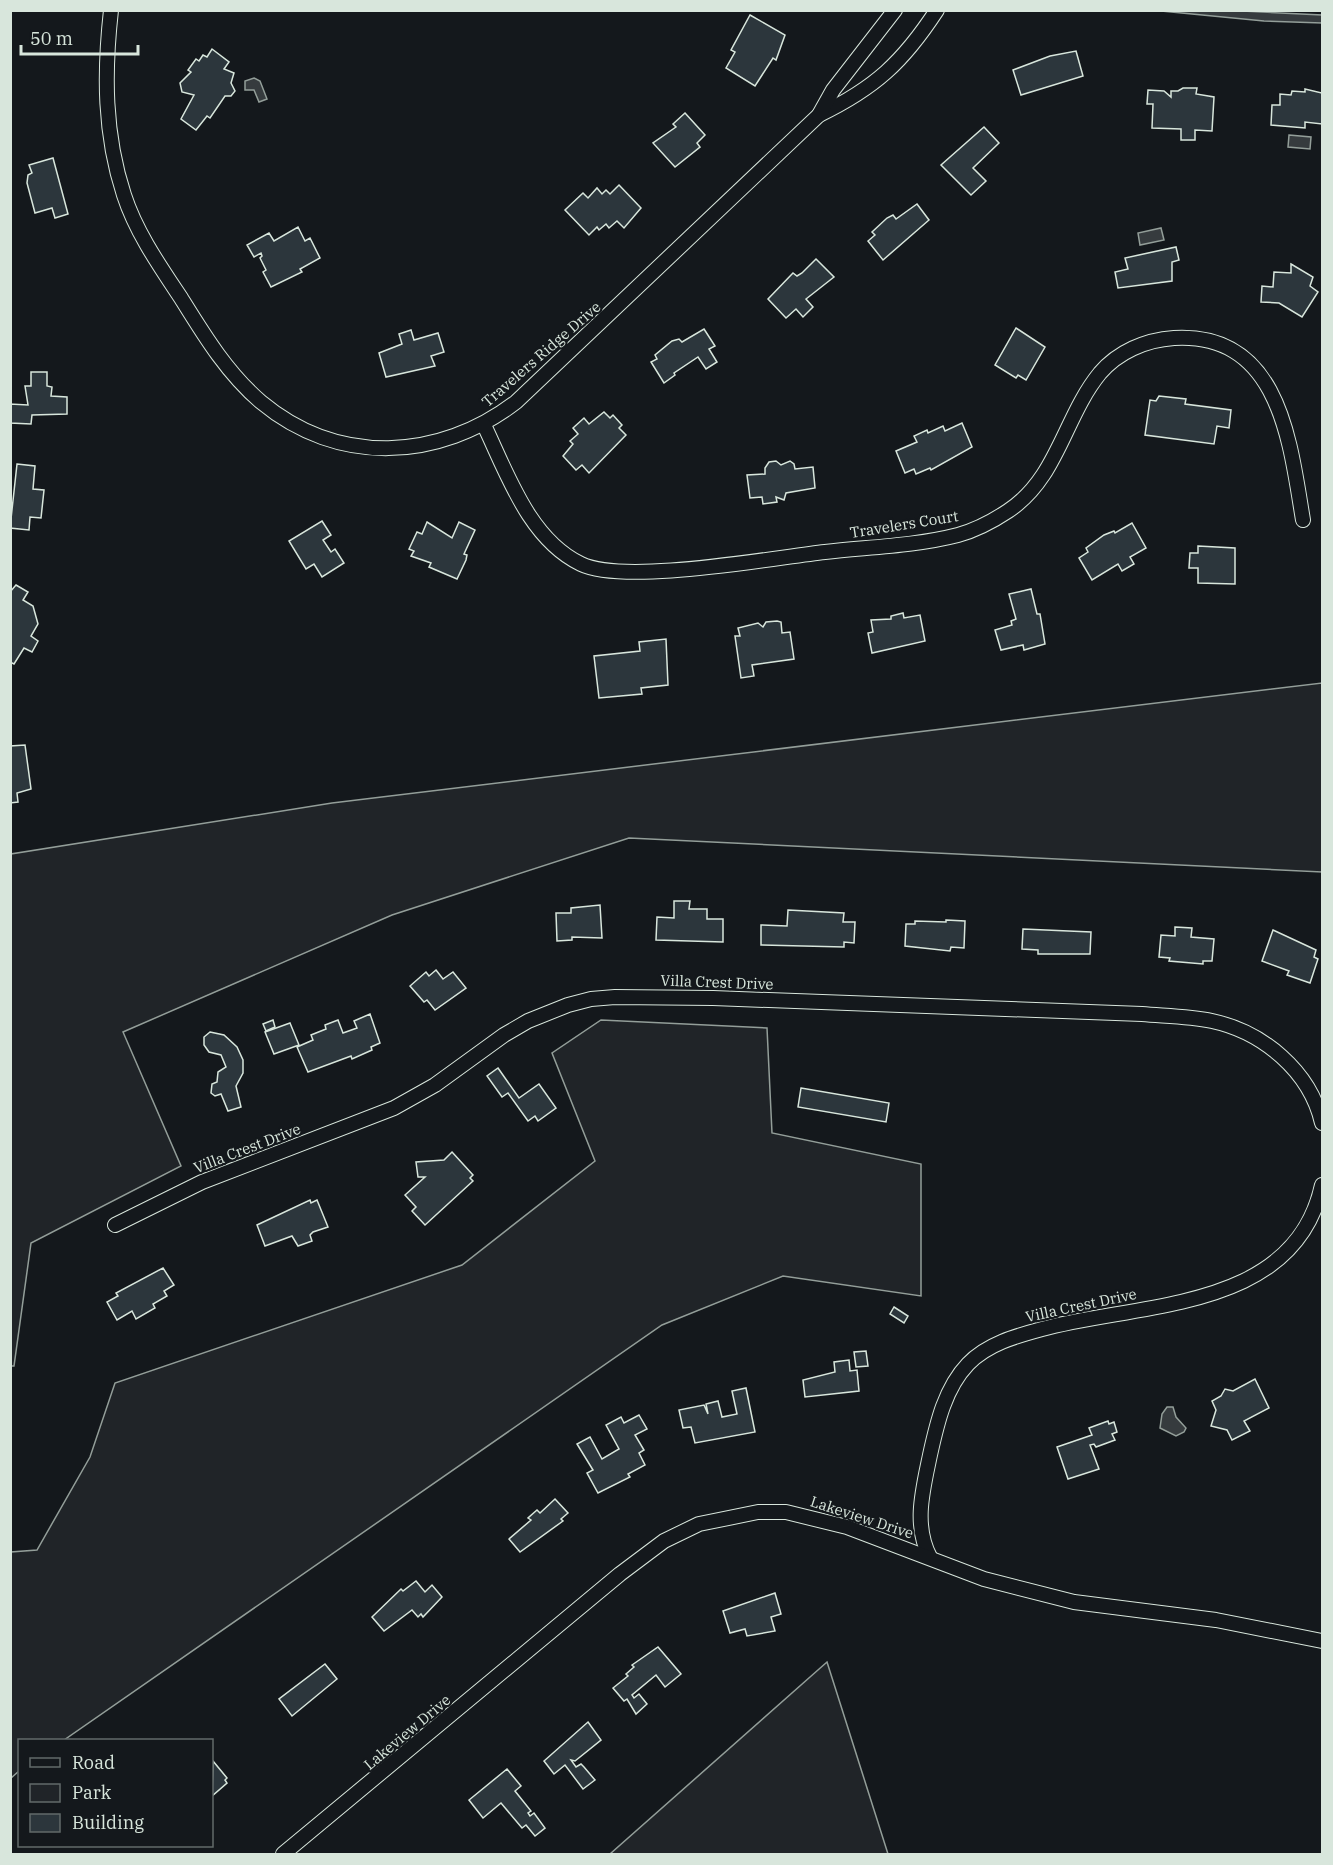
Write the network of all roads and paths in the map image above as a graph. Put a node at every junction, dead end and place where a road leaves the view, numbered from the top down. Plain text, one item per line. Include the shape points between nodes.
1 (111, 10) edge
2 (895, 10) edge
3 (937, 10) edge
4 (819, 115) junction
5 (484, 425) junction
6 (1302, 520) dead end
7 (1323, 1123) edge
8 (1323, 1185) edge
9 (115, 1225) dead end
10 (930, 1557) junction
11 (1323, 1641) edge
12 (282, 1854) edge

1 - 5 street, Travelers Ridge Drive via 107,118 124,196 160,266 231,371 260,401 292,423 357,446 421,446
2 - 4 street, Travelers Ridge Drive via 833,90
3 - 4 street, Travelers Ridge Drive via 890,72 851,100
4 - 5 street, Travelers Ridge Drive via 590,335 524,396
5 - 6 street, Travelers Court via 542,532 565,555 599,570 674,569 923,541 973,530 1022,501 1049,468 1092,383 1112,362 1141,345 1190,338 1210,341 1236,353 1266,382 1287,430
7 - 9 street, Villa Crest Drive via 1310,1090 1291,1065 1247,1033 1205,1020 1142,1014 615,997 567,1005 543,1014 504,1035 435,1085 394,1108 202,1182
8 - 10 street, Villa Crest Drive via 1293,1248 1277,1263 1250,1278 1182,1301 1025,1333 994,1345 969,1362 946,1398 931,1450 920,1519 923,1544
10 - 11 street, Lakeview Drive via 984,1579 1074,1602 1216,1620
10 - 12 street, Lakeview Drive via 799,1514 758,1512 688,1528 655,1548 579,1607

